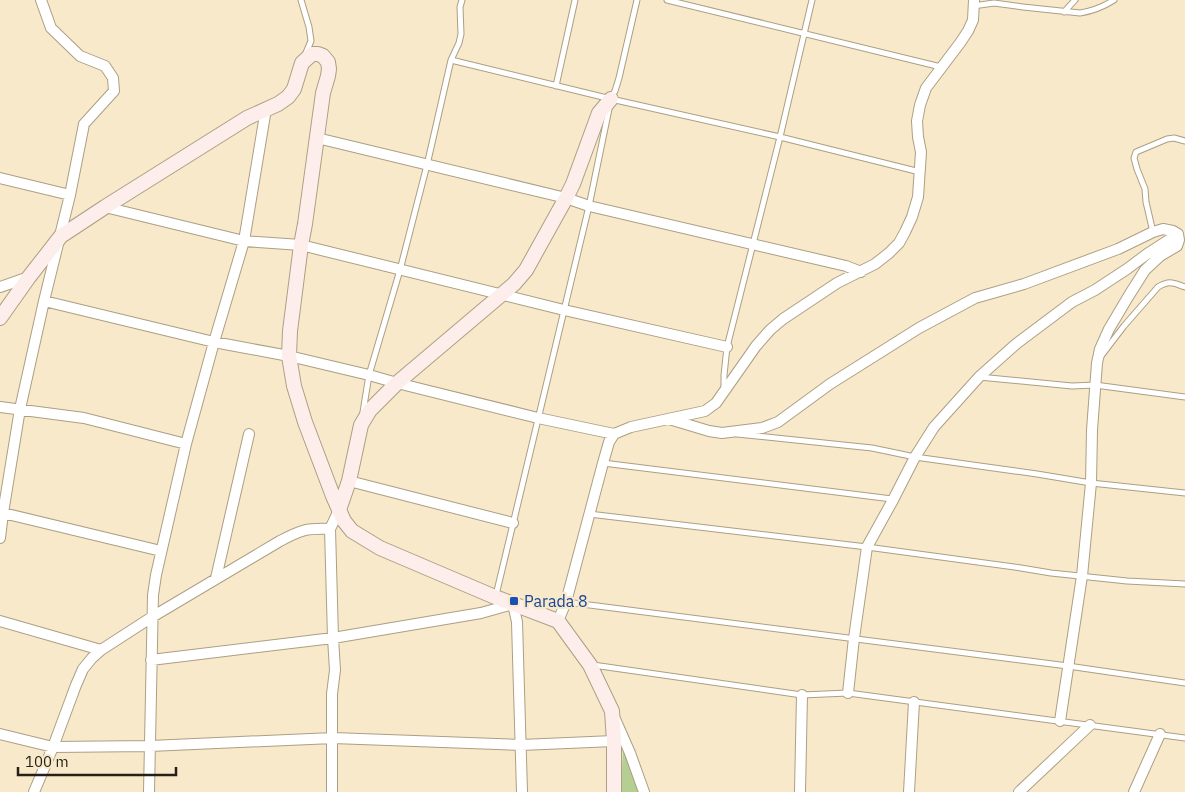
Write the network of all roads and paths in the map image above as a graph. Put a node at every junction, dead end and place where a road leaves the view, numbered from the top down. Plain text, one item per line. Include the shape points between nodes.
1 (41, 0) edge
2 (301, 0) edge
3 (462, 0) edge
4 (575, 0) edge
5 (638, 0) edge
6 (667, 0) edge
7 (812, 0) edge
8 (1076, 0) edge
9 (1114, 0) edge
10 (973, 2) edge
11 (1064, 12) junction
12 (805, 33) junction
13 (451, 60) junction
14 (302, 63) junction
15 (941, 67) junction
16 (556, 86) junction
17 (610, 99) junction
18 (266, 109) junction
19 (317, 138) junction
20 (780, 138) junction
21 (1185, 141) edge
22 (427, 165) junction
23 (920, 172) junction
24 (0, 178) edge
25 (70, 195) junction
26 (566, 198) junction
27 (589, 206) junction
28 (105, 207) junction
29 (1153, 232) junction
30 (1178, 234) junction
31 (61, 236) junction
32 (244, 241) junction
33 (754, 244) junction
34 (301, 245) junction
35 (400, 270) junction
36 (861, 272) junction
37 (29, 277) junction
38 (1185, 287) edge
39 (0, 288) edge
40 (502, 294) junction
41 (44, 301) junction
42 (564, 310) junction
43 (0, 318) edge
44 (214, 342) junction
45 (727, 347) junction
46 (289, 356) junction
47 (1096, 363) junction
48 (369, 375) junction
49 (979, 378) junction
50 (397, 383) junction
51 (1095, 385) junction
52 (724, 392) junction
53 (1185, 397) edge
54 (0, 407) edge
55 (20, 409) junction
56 (538, 418) junction
57 (669, 419) junction
58 (361, 425) junction
59 (722, 433) junction
60 (249, 434) dead end
61 (614, 434) junction
62 (186, 444) junction
63 (915, 457) junction
64 (603, 463) junction
65 (349, 481) junction
66 (1091, 482) junction
67 (1185, 494) edge
68 (893, 500) junction
69 (338, 510) junction
70 (3, 512) junction
71 (589, 514) junction
72 (513, 523) junction
73 (330, 529) junction
74 (0, 538) edge
75 (867, 547) junction
76 (161, 551) junction
77 (1082, 576) junction
78 (216, 578) junction
79 (1185, 584) edge
80 (495, 597) junction
81 (566, 602) junction
82 (513, 604) junction
83 (152, 617) junction
84 (0, 621) edge
85 (558, 621) junction
86 (333, 638) junction
87 (854, 638) junction
88 (101, 650) junction
89 (151, 660) junction
90 (590, 665) junction
91 (1068, 666) junction
92 (1185, 683) edge
93 (848, 693) junction
94 (802, 695) junction
95 (914, 702) junction
96 (612, 711) junction
97 (1060, 721) junction
98 (1090, 725) junction
99 (0, 734) edge
100 (1160, 734) junction
101 (333, 738) junction
102 (1185, 738) edge
103 (614, 740) junction
104 (521, 745) junction
105 (150, 746) junction
106 (53, 747) junction
107 (34, 792) edge
108 (149, 792) edge
109 (332, 792) edge
110 (522, 792) edge
111 (614, 792) edge
112 (644, 792) edge
113 (800, 792) edge
114 (909, 792) edge
115 (1019, 792) edge
116 (1134, 792) edge

1 - 25 street via 51,28 80,56 105,66 113,78 114,91 84,124
2 - 14 lane via 311,41
3 - 13 lane via 461,34
4 - 16 lane
5 - 17 lane via 619,78
6 - 12 lane
7 - 12 lane
8 - 11 lane
9 - 11 lane via 1089,12
10 - 11 lane
10 - 15 street via 973,20 968,31
12 - 15 lane
12 - 20 lane
13 - 16 lane
13 - 22 lane
14 - 18 street via 294,89 288,97
14 - 19 street via 312,54 323,56 328,62
15 - 23 street via 926,88 920,105 917,121
16 - 17 lane
17 - 20 lane
17 - 26 street via 599,113
17 - 27 lane
18 - 28 street
18 - 32 street
19 - 22 street
19 - 34 street
20 - 23 lane
20 - 33 lane
21 - 29 lane via 1174,138 1136,152 1134,158 1145,189
22 - 26 street
22 - 35 lane
23 - 36 street via 918,198 905,232 889,253
24 - 25 street
25 - 31 street
26 - 27 street
26 - 40 street via 526,270
27 - 33 street
27 - 42 lane
28 - 31 street
28 - 32 street
29 - 30 street via 1163,229
29 - 59 street via 1118,249 1024,284 975,298 903,338 830,384 778,422 762,428
30 - 47 street via 1177,246 1160,256 1137,284 1109,329
30 - 49 street via 1072,302 1016,344
31 - 37 street
31 - 41 street
32 - 34 street
32 - 44 street
33 - 36 street
33 - 45 lane
34 - 35 street
34 - 46 street
35 - 40 street
35 - 48 lane
36 - 52 street via 837,283 770,330
37 - 39 street
37 - 43 street
38 - 47 lane via 1165,283 1158,287
40 - 42 street
40 - 50 street
41 - 44 street
41 - 55 street
42 - 45 street
42 - 56 lane
44 - 46 street
44 - 62 street
45 - 52 lane
46 - 48 street
46 - 69 street via 305,422
47 - 51 street
48 - 50 street
48 - 58 lane
49 - 51 lane
49 - 63 street via 934,427
50 - 56 street
50 - 58 street via 370,410
51 - 53 lane
51 - 66 street
52 - 57 street via 706,411
54 - 55 street
55 - 62 street via 84,418
55 - 70 street
56 - 61 street
56 - 72 lane
57 - 59 street
57 - 61 street
58 - 65 street
59 - 63 lane via 872,448
60 - 78 street
61 - 64 street
62 - 76 street
63 - 66 lane
63 - 68 street
64 - 68 lane
64 - 71 street
65 - 69 street
65 - 72 street
66 - 67 lane
66 - 77 street
68 - 75 street
69 - 73 street
69 - 80 street via 352,531 380,548
70 - 74 street
70 - 76 street
71 - 75 lane
71 - 81 street
72 - 80 lane
73 - 78 street via 300,531
73 - 86 street
75 - 77 lane
75 - 87 street
76 - 83 street
77 - 79 lane
77 - 91 street
78 - 83 street
80 - 82 street
81 - 85 street
81 - 87 lane
82 - 85 street
82 - 86 street via 481,613
82 - 104 street via 517,622
83 - 88 street
83 - 89 street
84 - 88 street
85 - 90 street
86 - 89 street
86 - 101 street
87 - 91 lane
87 - 93 street
88 - 106 street via 83,669
89 - 105 street
90 - 94 lane
90 - 96 street
91 - 92 lane
91 - 97 street
93 - 94 lane
93 - 95 lane
94 - 113 street
95 - 97 lane
95 - 114 street
96 - 103 street
96 - 112 street
97 - 98 lane
98 - 100 lane
98 - 115 street
99 - 106 street
100 - 102 lane
100 - 116 street
101 - 104 street
101 - 105 street
101 - 109 street
103 - 104 street
103 - 111 street
104 - 110 street
105 - 106 street
105 - 108 street
106 - 107 street

